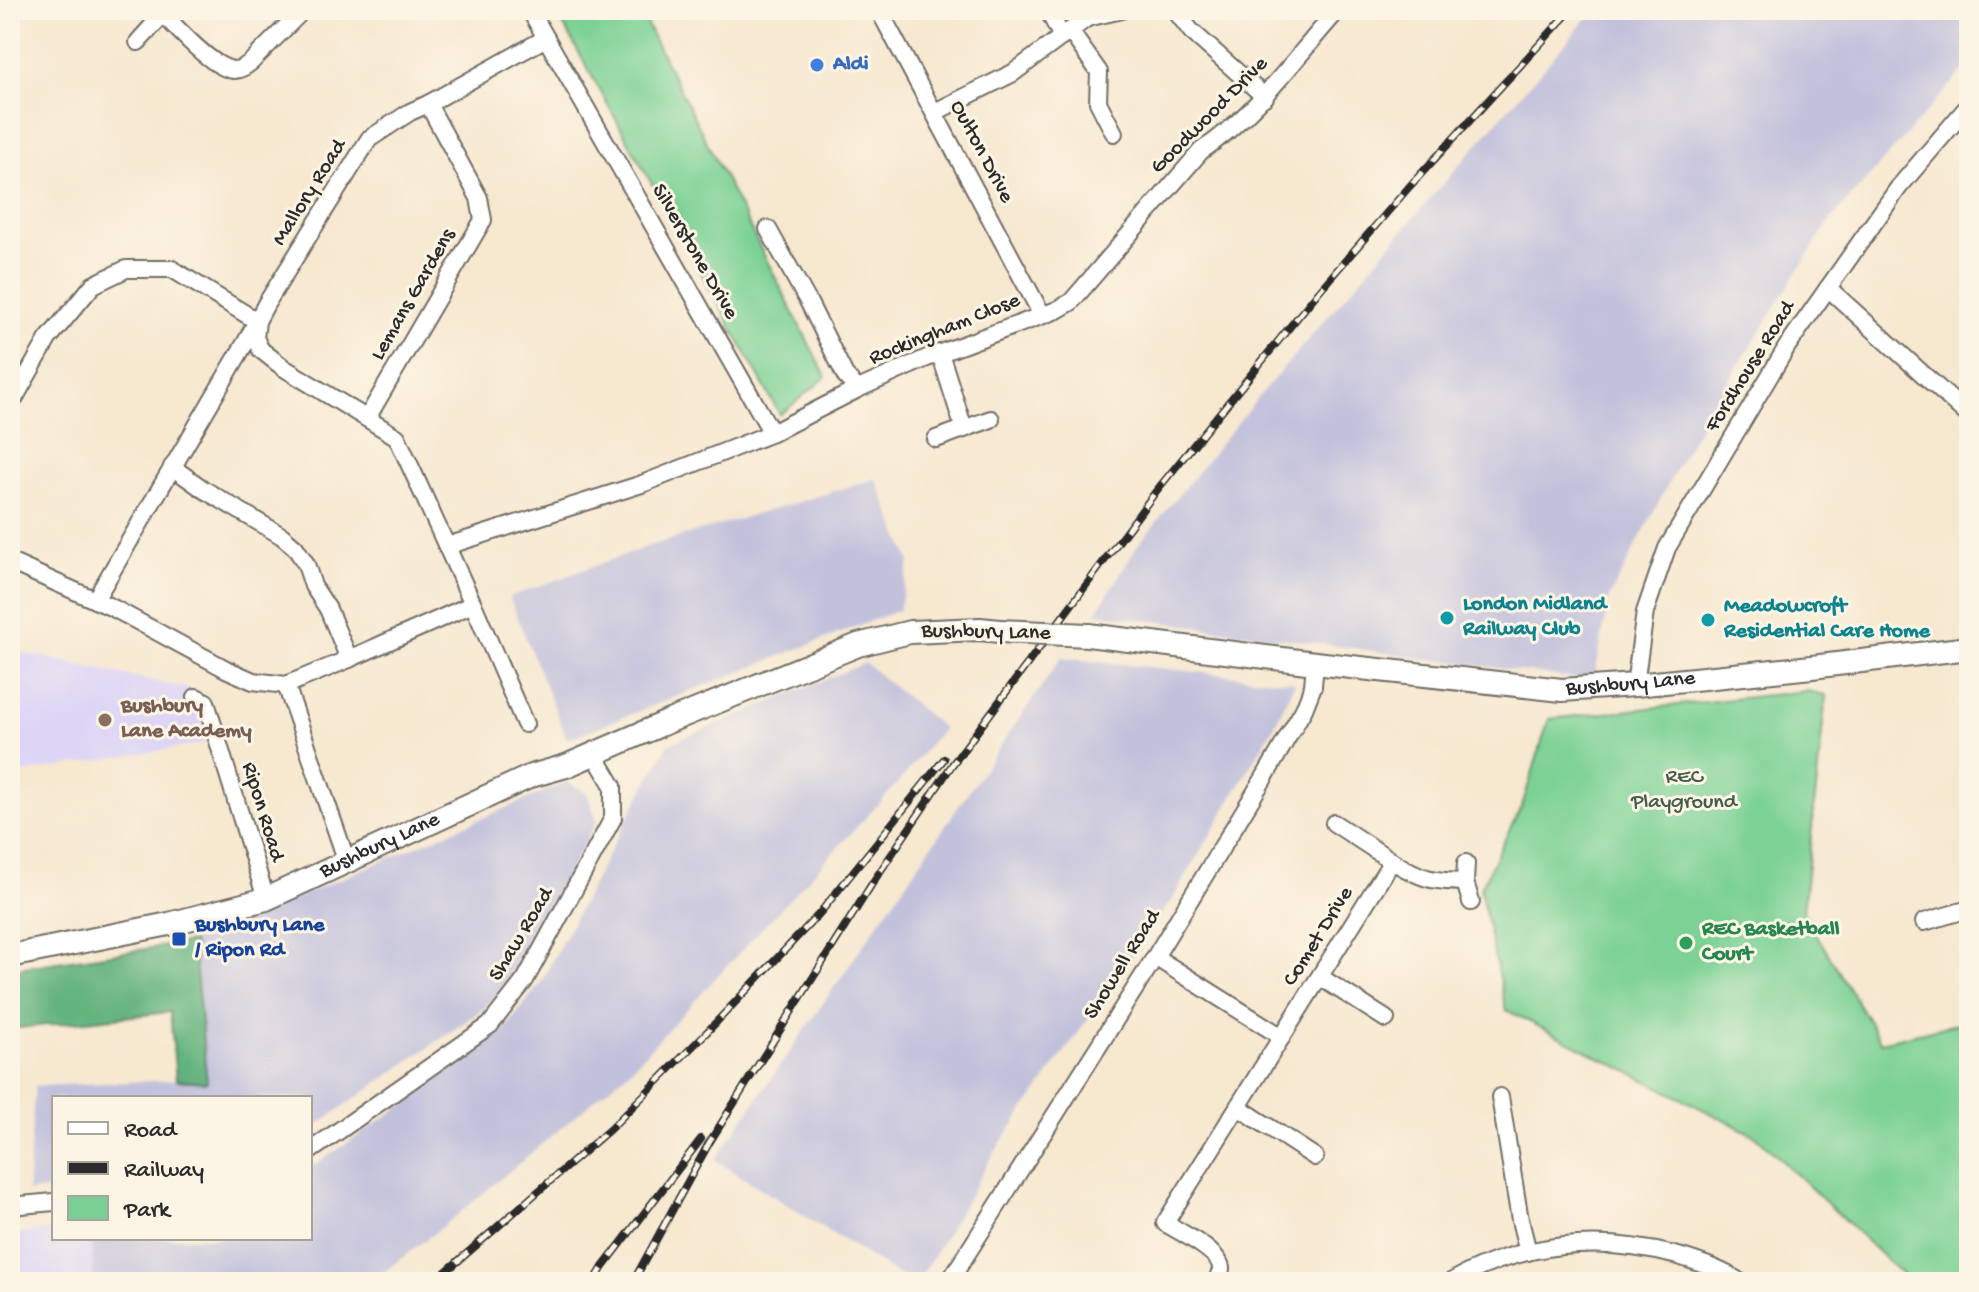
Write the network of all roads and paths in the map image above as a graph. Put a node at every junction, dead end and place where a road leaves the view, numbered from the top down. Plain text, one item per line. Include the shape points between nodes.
1 (303, 10) edge
2 (530, 10) edge
3 (879, 10) edge
4 (1048, 10) edge
5 (1122, 10) edge
6 (1175, 10) edge
7 (1338, 10) edge
8 (165, 12) edge
9 (1066, 34) junction
10 (546, 38) junction
11 (138, 42) dead end
12 (1265, 97) junction
13 (428, 104) junction
14 (1969, 105) edge
15 (935, 112) junction
16 (1114, 133) dead end
17 (768, 229) dead end
18 (1828, 288) junction
19 (1042, 315) junction
20 (257, 321) junction
21 (940, 353) junction
22 (858, 389) junction
23 (10, 406) edge
24 (1969, 416) edge
25 (991, 419) dead end
26 (371, 420) junction
27 (964, 429) junction
28 (772, 433) junction
29 (936, 439) dead end
30 (172, 467) junction
31 (447, 546) junction
32 (10, 562) edge
33 (95, 600) junction
34 (469, 606) junction
35 (1969, 648) edge
36 (349, 659) junction
37 (1315, 663) junction
38 (286, 685) junction
39 (1635, 685) junction
40 (196, 697) dead end
41 (525, 724) dead end
42 (594, 754) junction
43 (1334, 823) dead end
44 (1392, 861) junction
45 (347, 862) junction
46 (1466, 863) dead end
47 (1465, 882) junction
48 (266, 899) junction
49 (1471, 902) dead end
50 (1969, 909) edge
51 (1924, 922) dead end
52 (10, 956) edge
53 (1155, 957) junction
54 (1320, 977) junction
55 (1386, 1019) dead end
56 (1282, 1037) junction
57 (1500, 1097) dead end
58 (1238, 1107) junction
59 (312, 1150) edge
60 (1315, 1157) dead end
61 (52, 1202) edge
62 (10, 1206) edge
63 (1528, 1252) junction
64 (949, 1282) edge
65 (1216, 1282) edge
66 (1451, 1282) edge
67 (1740, 1282) edge

1 - 8 street via 251,62 236,70 199,49
2 - 10 street, Silverstone Drive
3 - 15 street, Oulton Drive
4 - 9 street
5 - 9 street via 1087,18
6 - 12 street
7 - 12 street, Goodwood Drive
8 - 11 street
9 - 15 street via 1013,73
9 - 16 street via 1099,72 1098,102
10 - 13 street, Mallory Road
10 - 28 street, Silverstone Drive
12 - 19 street, Goodwood Drive via 1201,151 1071,302
13 - 20 street, Mallory Road via 369,139
13 - 26 street, Lemans Gardens via 479,198 483,220 370,413
14 - 18 street, Fordhouse Road via 1899,187
15 - 19 street, Oulton Drive
17 - 22 street, Rockingham Close via 846,377
18 - 24 street
18 - 39 street, Fordhouse Road via 1667,548 1645,612
19 - 21 street, Rockingham Close
20 - 23 street via 172,269 126,269 93,285 48,339
20 - 26 street via 255,338 261,350
20 - 30 street, Mallory Road
21 - 22 street, Rockingham Close
21 - 27 street
22 - 28 street
25 - 27 street
26 - 31 street via 397,437
27 - 29 street
28 - 31 street via 642,484
30 - 33 street, Mallory Road
30 - 36 street via 295,547
31 - 34 street
32 - 33 street
33 - 38 street via 226,669 253,681
34 - 36 street
34 - 41 street
35 - 39 street, Bushbury Lane
36 - 38 street
37 - 39 street, Bushbury Lane via 1562,690
37 - 42 street, Bushbury Lane, bridge via 1088,635 980,629 910,632 858,645
37 - 53 street, Showell Road via 1304,709
38 - 45 street
40 - 48 street, Ripon Road via 206,702
42 - 45 street, Bushbury Lane via 531,776
42 - 59 street, Shaw Road via 613,786 613,818 525,980 490,1025
43 - 44 street
44 - 47 street via 1429,880
44 - 54 street, Comet Drive
45 - 48 street, Bushbury Lane
46 - 47 street
47 - 49 street
48 - 52 street, Bushbury Lane
50 - 51 street
53 - 56 street
53 - 64 street, Showell Road
54 - 55 street
54 - 56 street, Comet Drive
56 - 58 street, Comet Drive
57 - 63 street
58 - 60 street
58 - 65 street, Comet Drive via 1165,1223 1219,1260
61 - 62 street
63 - 66 street via 1496,1260
63 - 67 street via 1568,1244 1649,1248 1697,1261

